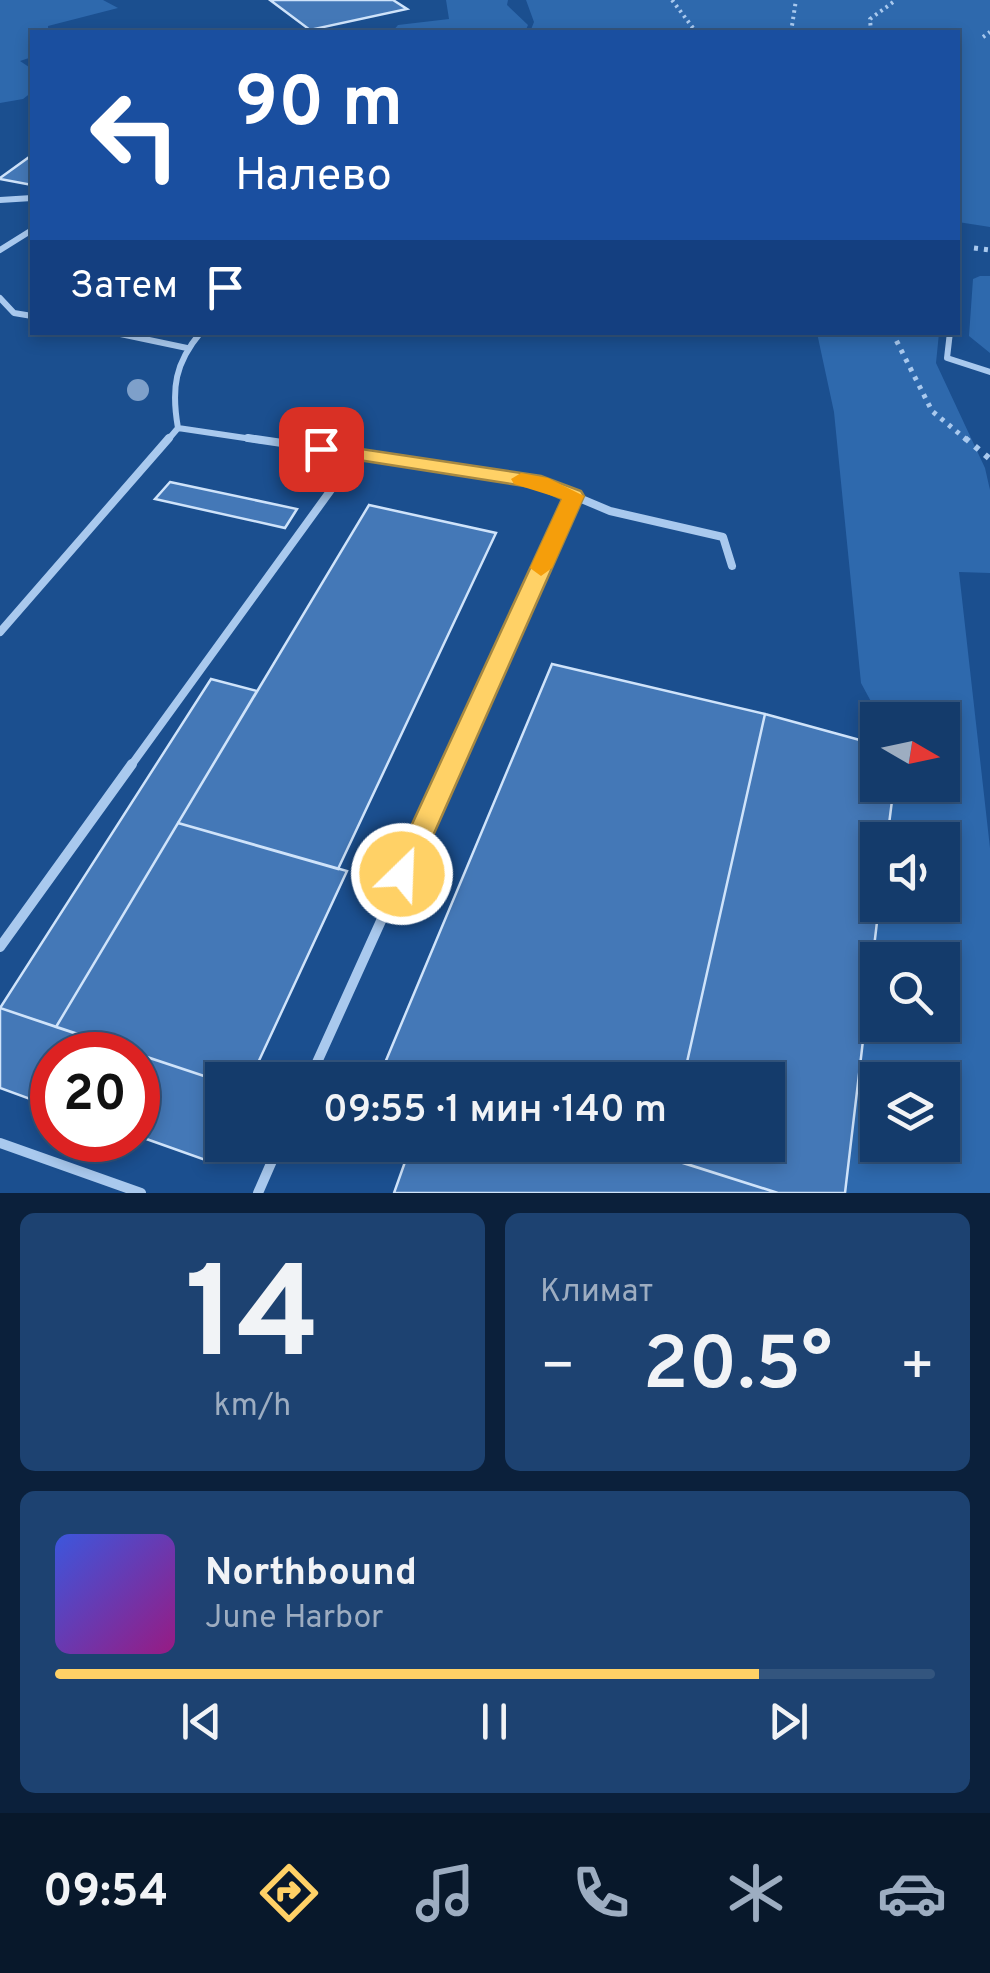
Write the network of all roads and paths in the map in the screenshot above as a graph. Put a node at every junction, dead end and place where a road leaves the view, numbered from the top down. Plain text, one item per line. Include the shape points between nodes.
1 (672, 0) edge
2 (796, 0) edge
3 (896, 0) edge
4 (694, 30) edge
5 (791, 30) edge
6 (871, 30) edge
7 (30, 198) edge
8 (0, 200) edge
9 (30, 231) edge
10 (974, 248) dead end
11 (0, 250) edge
12 (990, 250) edge
13 (0, 298) edge
14 (30, 316) edge
15 (125, 335) edge
16 (199, 335) edge
17 (894, 335) edge
18 (950, 335) edge
19 (187, 348) junction
20 (990, 372) edge
21 (178, 428) junction
22 (356, 454) junction
23 (990, 459) edge
24 (574, 496) junction
25 (732, 566) dead end
26 (0, 632) edge
27 (0, 946) edge
28 (317, 1062) edge
29 (0, 1143) edge
30 (272, 1162) edge
31 (140, 1193) edge
32 (258, 1193) edge

1 - 4 path
2 - 5 path
3 - 6 path via 870,19
7 - 8 lane
9 - 11 lane
10 - 12 path
13 - 14 lane via 14,313
15 - 19 lane
16 - 19 lane
17 - 23 path via 932,412
18 - 20 lane via 947,358
19 - 21 lane via 170,387
21 - 22 lane
21 - 26 lane
22 - 24 lane via 541,482
22 - 27 lane
24 - 25 lane via 610,511 722,536
24 - 28 lane
29 - 31 lane
30 - 32 lane

